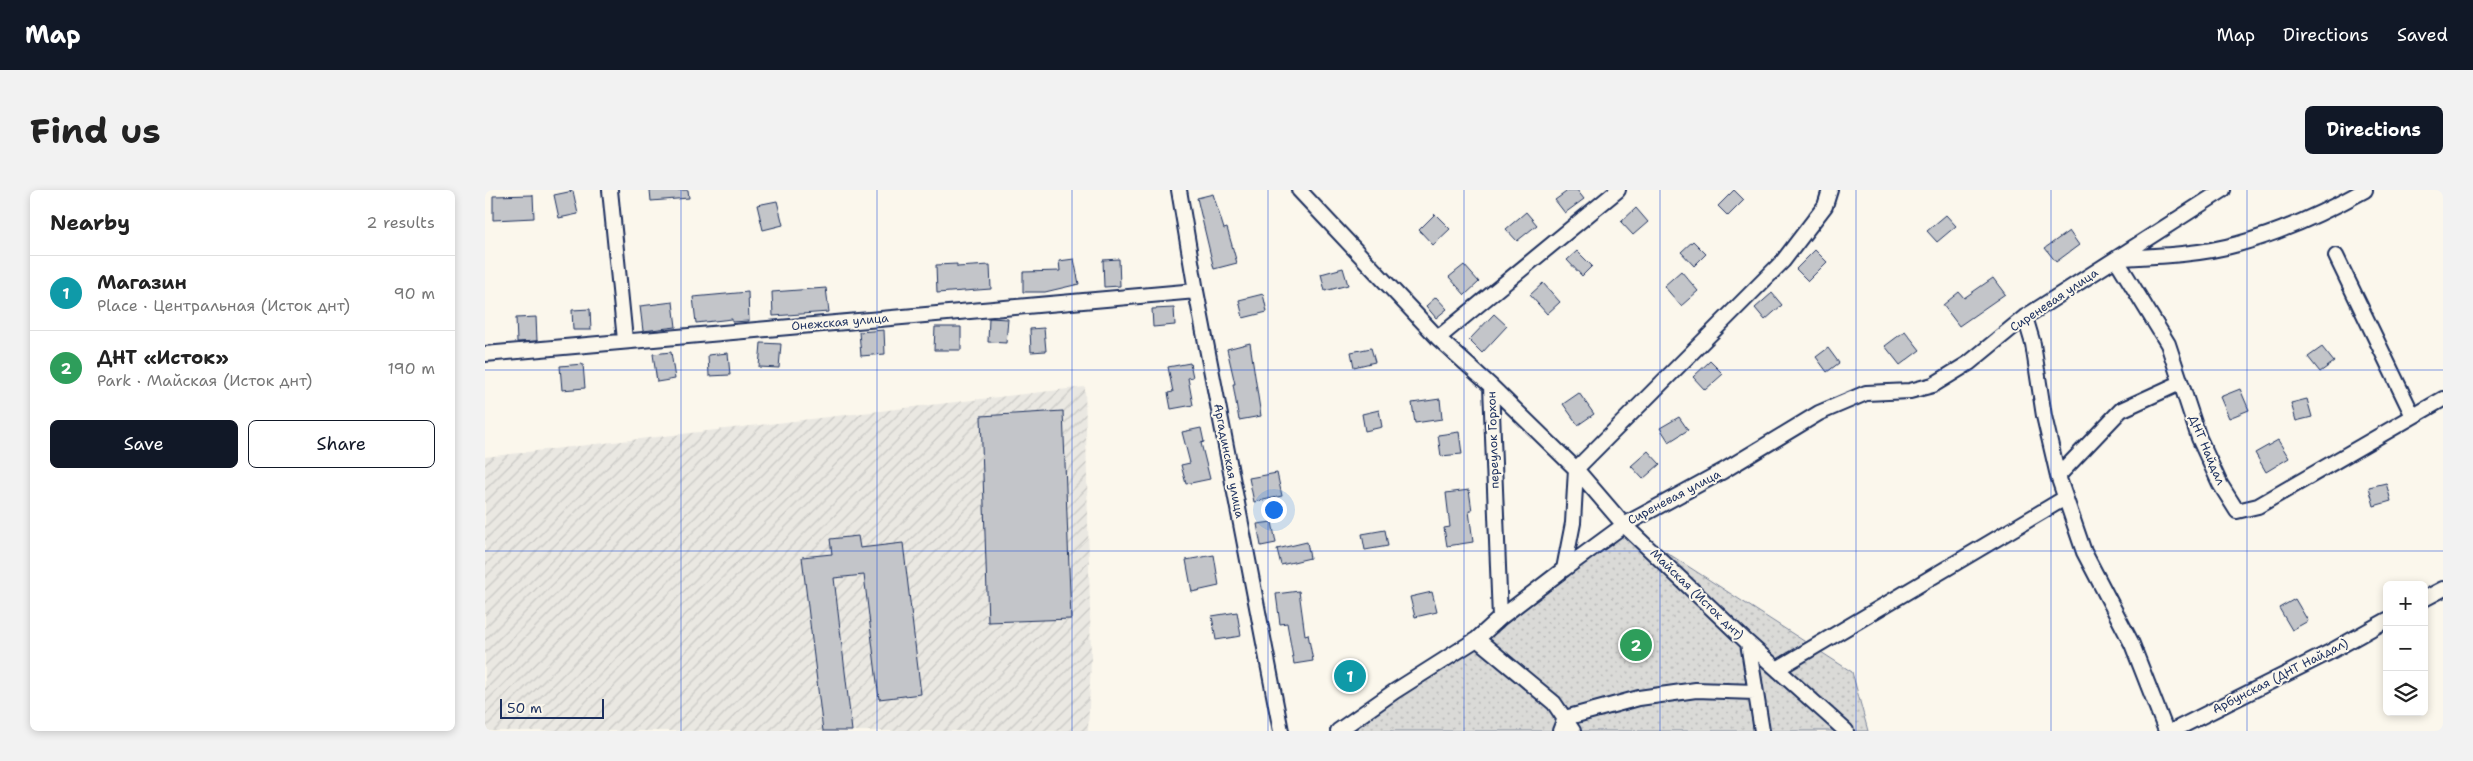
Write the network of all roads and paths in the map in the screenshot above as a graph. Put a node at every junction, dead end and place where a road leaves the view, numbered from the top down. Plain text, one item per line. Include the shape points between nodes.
1 (611, 190) edge
2 (1179, 190) edge
3 (1618, 190) edge
4 (1830, 190) edge
5 (2223, 190) edge
6 (2365, 190) edge
7 (1304, 191) edge
8 (2336, 256) dead end
9 (2115, 259) junction
10 (1196, 292) junction
11 (2025, 317) junction
12 (1438, 338) junction
13 (625, 340) junction
14 (485, 354) edge
15 (2181, 383) junction
16 (1491, 386) junction
17 (2443, 399) edge
18 (2413, 416) junction
19 (1576, 469) junction
20 (2058, 476) junction
21 (2065, 498) junction
22 (1624, 525) junction
23 (1564, 569) junction
24 (2443, 589) edge
25 (2428, 597) edge
26 (1500, 618) junction
27 (2383, 622) edge
28 (1477, 640) junction
29 (1747, 643) junction
30 (1777, 669) junction
31 (1755, 692) junction
32 (1562, 725) edge
33 (1344, 729) edge
34 (1281, 731) edge
35 (1573, 731) edge
36 (1761, 731) edge
37 (1846, 731) edge
38 (2166, 731) edge
39 (2172, 731) edge

1 - 13 street
2 - 10 street, Аргадинская улица
3 - 12 street
4 - 19 street via 1825,206 1783,262
5 - 9 street, Сиреневая улица
6 - 9 street via 2300,221 2237,244 2181,254
7 - 12 street, переулок Горхон
8 - 18 street
9 - 11 street, Сиреневая улица
9 - 15 street, ДНТ Найдал via 2168,344
10 - 13 street, Онежская улица
10 - 34 street, Аргадинская улица
11 - 20 street
11 - 22 street, Сиреневая улица via 1969,363 1933,385 1909,391 1866,393 1819,413
12 - 16 street, переулок Горхон
13 - 14 street, Онежская улица
15 - 18 street, ДНТ Найдал via 2199,438 2220,484 2237,511 2258,506
15 - 20 street via 2121,410
16 - 19 street, Сиреневая улица
16 - 26 street, переулок Горхон
17 - 18 street, ДНТ Найдал
19 - 22 street, Сиреневая улица
19 - 23 street via 1573,523
20 - 21 street
21 - 30 street
21 - 38 street via 2084,552 2132,644
22 - 23 street
22 - 29 street, Майская (Исток днт)
23 - 26 street
24 - 25 street
26 - 28 street
27 - 39 street, Арбунская (ДНТ Найдал)
28 - 32 street via 1554,703
28 - 33 street
29 - 30 street
29 - 31 street, Майская (Исток днт)
30 - 37 street
31 - 32 street via 1696,690 1639,698
31 - 36 street, Майская (Исток днт)
32 - 35 street

